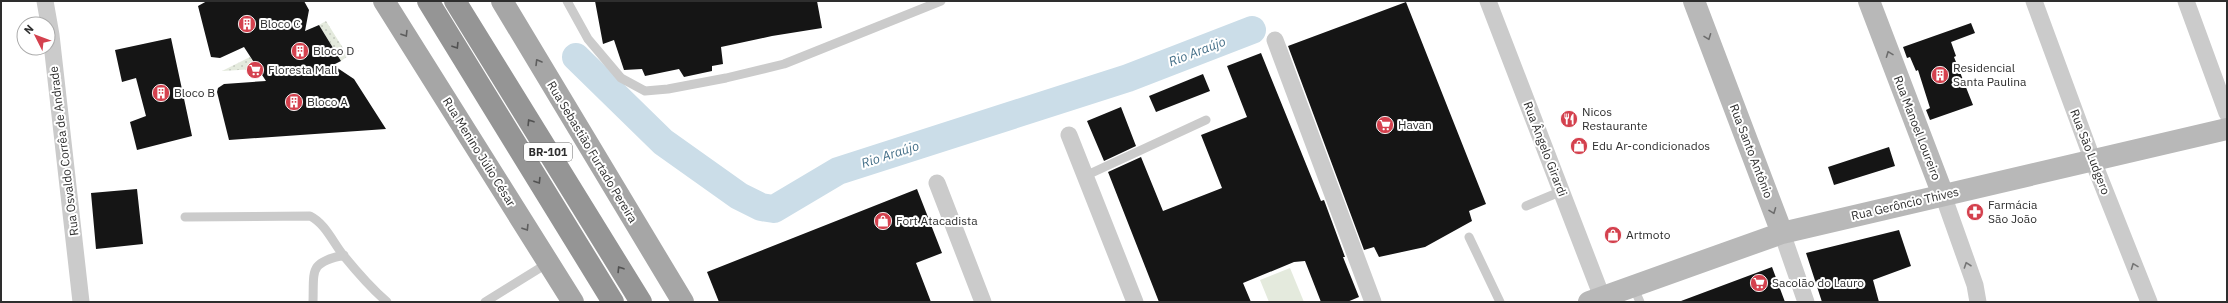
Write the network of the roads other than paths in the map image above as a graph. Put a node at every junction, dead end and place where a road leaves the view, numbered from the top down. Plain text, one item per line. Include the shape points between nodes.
1 (44, 1) edge
2 (384, 1) edge
3 (428, 1) edge
4 (455, 1) edge
5 (502, 1) edge
6 (567, 1) edge
7 (941, 1) edge
8 (1488, 1) edge
9 (1694, 1) edge
10 (1869, 1) edge
11 (2034, 1) edge
12 (2186, 1) edge
13 (1275, 40) dead end
14 (2227, 113) edge
15 (1206, 120) dead end
16 (2227, 129) edge
17 (1069, 135) dead end
18 (2093, 161) junction
19 (1085, 176) junction
20 (938, 183) dead end
21 (1562, 192) junction
22 (1943, 195) junction
23 (1526, 206) dead end
24 (185, 217) dead end
25 (1782, 233) junction
26 (1469, 238) dead end
27 (344, 255) junction
28 (548, 263) junction
29 (1636, 294) edge
30 (1596, 300) edge
31 (81, 302) edge
32 (313, 302) edge
33 (387, 302) edge
34 (485, 302) edge
35 (572, 302) edge
36 (613, 302) edge
37 (641, 302) edge
38 (683, 302) edge
39 (983, 302) edge
40 (1135, 302) edge
41 (1373, 302) edge
42 (1500, 302) edge
43 (1806, 302) edge
44 (1978, 302) edge
45 (2149, 302) edge

1 - 31 street, Rua Osvaldo Corrêa de Andrade via 51,35
2 -> 28 main road, Rua Menino Júlio César
3 -> 36 highway, BR-101
37 -> 4 highway, BR-101
38 -> 5 main road, Rua Sebastião Furtado Pereira
6 - 7 lane via 588,39 621,78 644,91 726,78 784,64
8 - 21 street, Rua Ângelo Girardi
9 -> 25 main road, Rua Santo Antônio
22 -> 10 main road, Rua Manoel Loureiro
11 - 18 street, Rua São Ludgero
12 - 14 street
13 - 41 street
15 - 19 lane
16 - 18 main road, Rua Gerôncio Thives
17 - 19 street
18 - 22 main road, Rua Gerôncio Thives
45 -> 18 street, Rua São Ludgero
19 - 40 street
20 - 39 street
21 - 23 lane
21 - 30 street, Rua Ângelo Girardi
22 - 25 main road, Rua Gerôncio Thives
44 -> 22 street, Rua Manoel Loureiro via 1975,285
24 - 27 lane via 310,216 319,220
25 - 29 main road, Rua Gerôncio Thives
25 - 43 street, Rua Santo Antônio
26 - 42 lane
27 - 32 lane via 323,260 317,265 314,274
27 - 33 lane via 375,292
28 - 34 lane
28 - 35 main road, Rua Menino Júlio César
29 - 30 main road, Rua Gerôncio Thives

